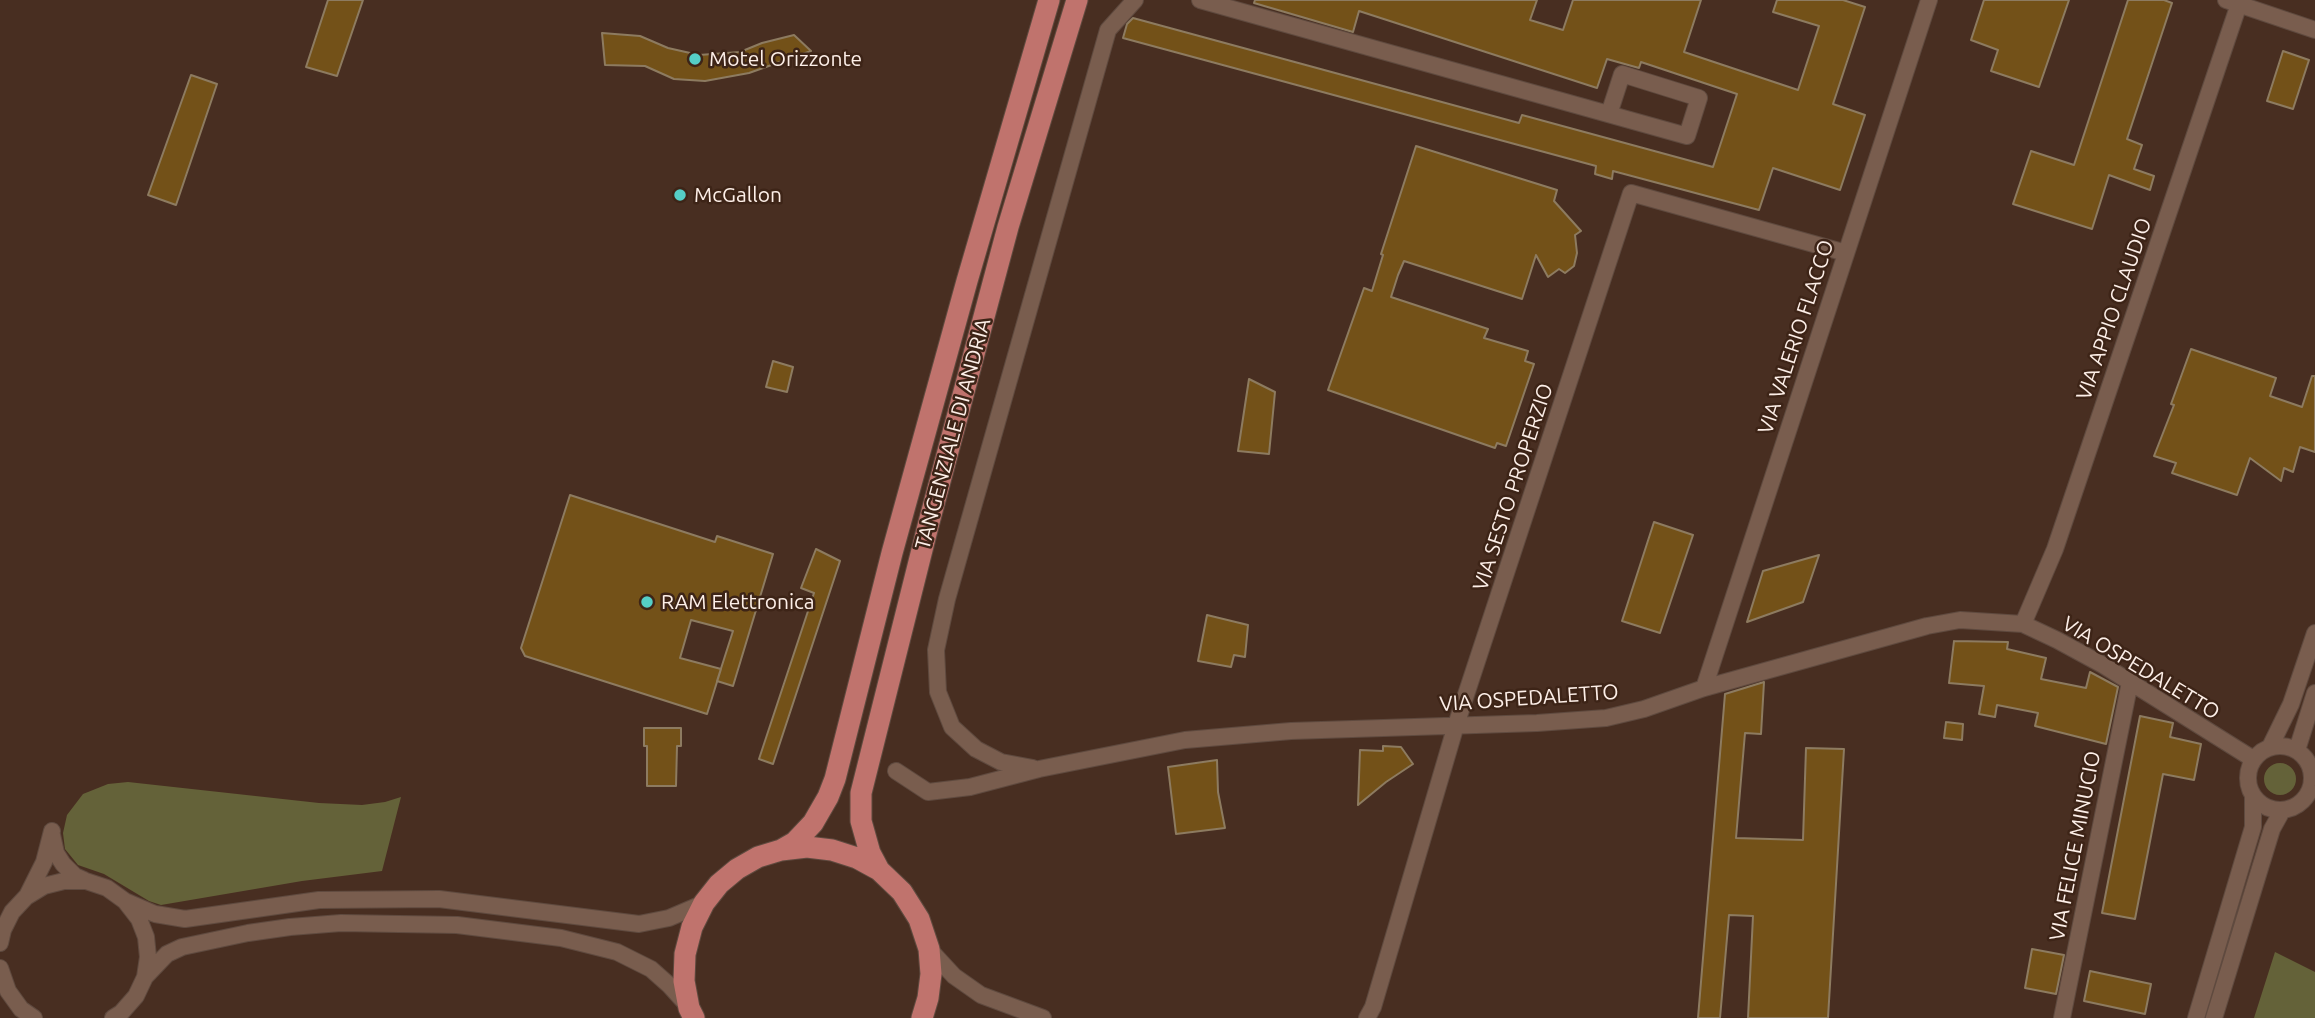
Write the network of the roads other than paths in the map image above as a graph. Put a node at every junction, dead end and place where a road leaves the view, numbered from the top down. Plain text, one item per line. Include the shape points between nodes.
1 (1049, 0) edge
2 (1077, 0) edge
3 (1135, 0) edge
4 (1200, 0) edge
5 (1929, 0) edge
6 (2233, 2) edge
7 (2315, 30) edge
8 (1609, 114) junction
9 (1846, 253) junction
10 (2022, 624) junction
11 (2315, 633) edge
12 (2130, 682) junction
13 (1704, 688) junction
14 (2315, 693) edge
15 (1457, 725) junction
16 (2270, 747) junction
17 (2297, 750) junction
18 (2253, 760) junction
19 (1039, 769) junction
20 (896, 771) dead end
21 (2312, 795) edge
22 (2253, 796) junction
23 (2282, 811) junction
24 (781, 850) junction
25 (879, 870) junction
26 (86, 881) junction
27 (26, 897) junction
28 (125, 901) junction
29 (704, 903) junction
30 (1, 936) edge
31 (929, 949) junction
32 (0, 968) edge
33 (145, 976) junction
34 (0, 990) edge
35 (27, 1013) edge
36 (691, 1013) edge
37 (1371, 1014) edge
38 (113, 1018) edge
39 (922, 1018) edge
40 (1043, 1018) edge
41 (2062, 1018) edge
42 (2196, 1018) edge
43 (2214, 1018) edge

1 - 24 main road, TANGENZIALE DI ANDRIA via 895,540 835,779 813,823 796,842
2 - 25 main road, TANGENZIALE DI ANDRIA via 1008,227 861,793 861,821
3 - 19 street via 1108,30 936,650 938,692 952,727 976,749 1001,762
4 - 8 street
5 - 9 street, VIA VALERIO FLACCO
6 - 7 street
6 - 10 street, VIA APPIO CLAUDIO via 2055,549
8 - 8 street via 1687,136 1699,99 1622,74
9 - 13 street, VIA VALERIO FLACCO
9 - 15 street, VIA SESTO PROPERZIO via 1631,194
10 - 12 street, VIA OSPEDALETTO
10 - 13 street, VIA OSPEDALETTO via 1961,620 1927,626
11 - 16 street via 2291,704
12 - 18 street, VIA OSPEDALETTO
12 - 41 street, VIA FELICE MINUCIO
13 - 15 street, VIA OSPEDALETTO via 1606,718
14 - 17 street
15 - 19 street, VIA OSPEDALETTO via 1185,740
15 - 37 street, VIA SESTO PROPERZIO
16 - 17 street via 2285,745
16 - 18 street
17 - 21 street via 2309,761
18 - 22 street via 2248,774
19 - 20 street, VIA OSPEDALETTO via 970,787 928,792
21 - 23 street
22 - 23 street via 2267,808
22 - 42 street via 2253,827
23 - 43 street via 2272,829
24 - 25 main road, TANGENZIALE DI ANDRIA via 832,850
24 - 29 main road, TANGENZIALE DI ANDRIA via 737,869
25 - 31 main road, TANGENZIALE DI ANDRIA via 908,901
26 - 27 street via 44,886
26 - 27 street via 63,864 52,831 44,862
26 - 28 street
27 - 30 street via 12,912
28 - 29 street via 155,914 185,919 319,900 439,899 639,924 669,918
28 - 33 street via 146,937
29 - 36 main road, TANGENZIALE DI ANDRIA via 685,954 684,981
31 - 39 main road, TANGENZIALE DI ANDRIA via 931,974
31 - 40 street via 954,976 981,995
32 - 35 street via 8,991
33 - 36 street via 167,954 182,947 248,933 341,923 457,925 562,938 617,952 651,969
33 - 38 street via 136,996
34 - 35 street

